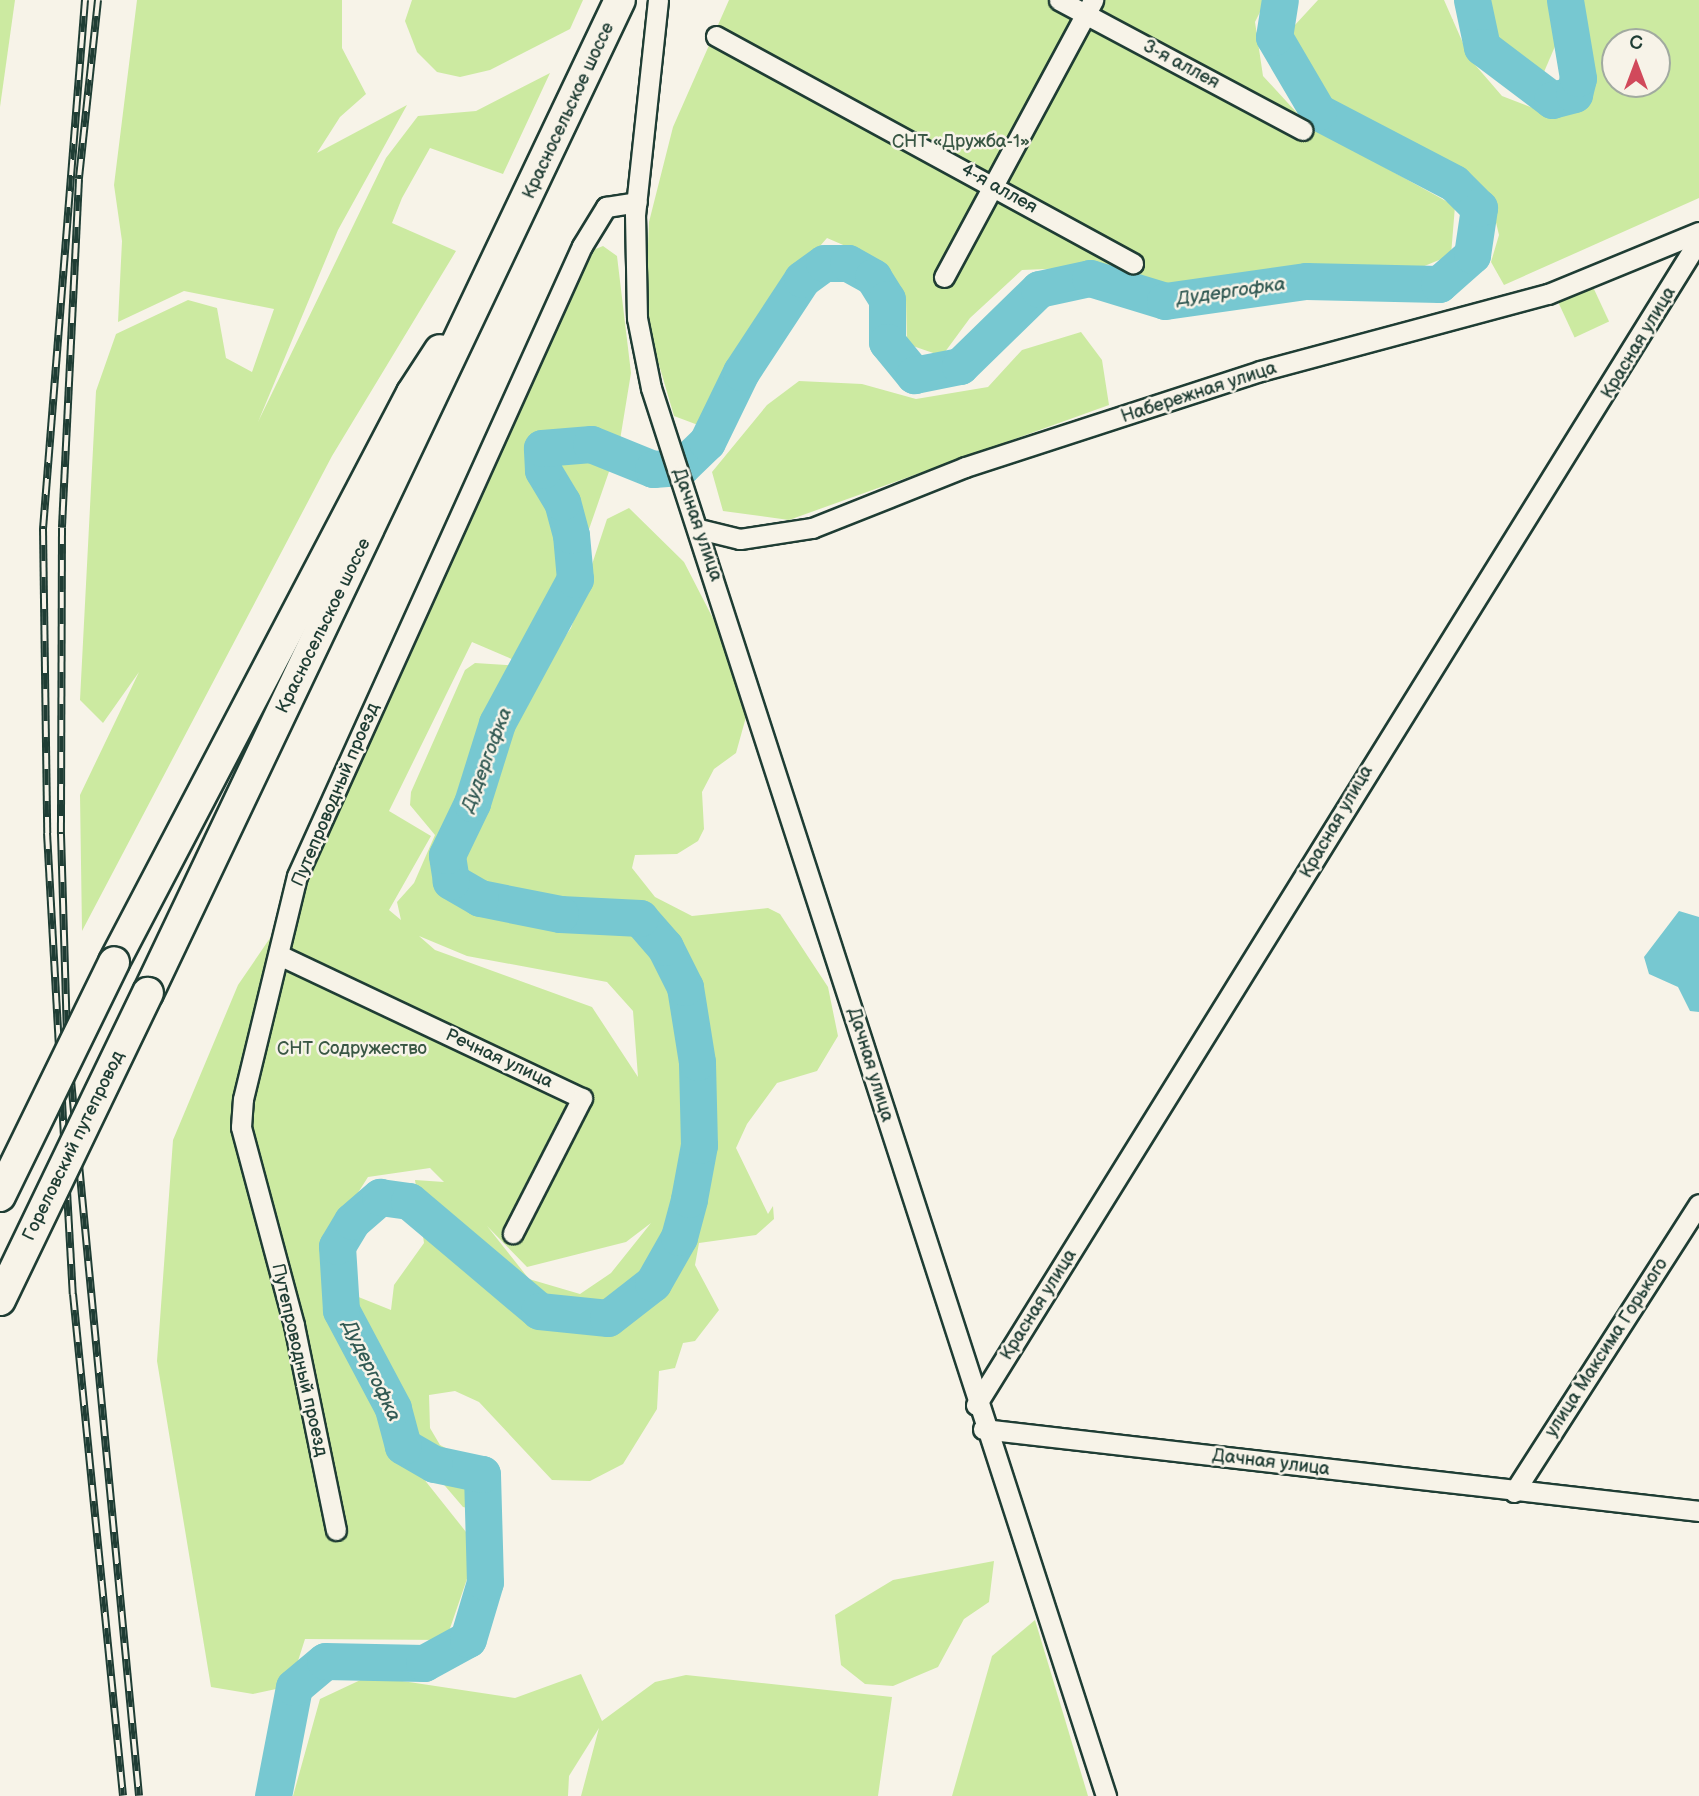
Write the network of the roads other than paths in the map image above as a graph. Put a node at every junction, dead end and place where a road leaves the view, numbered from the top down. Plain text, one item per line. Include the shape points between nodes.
1 (620, 0) edge
2 (657, 0) edge
3 (1059, 0) edge
4 (1090, 7) edge
5 (716, 36) dead end
6 (1302, 130) dead end
7 (996, 187) junction
8 (637, 202) junction
9 (1699, 232) edge
10 (1699, 240) edge
11 (500, 260) junction
12 (1133, 263) dead end
13 (944, 277) dead end
14 (699, 529) junction
15 (279, 955) junction
16 (148, 993) joint
17 (0, 1196) edge
18 (1699, 1204) edge
19 (513, 1233) dead end
20 (0, 1300) edge
21 (976, 1405) junction
22 (983, 1430) junction
23 (1514, 1492) junction
24 (1699, 1511) edge
25 (336, 1531) dead end
26 (1106, 1796) edge

1 - 11 highway, Красносельское шоссе
2 - 8 street, Дачная улица
3 - 4 street, 3-я аллея
4 - 6 street, 3-я аллея
4 - 7 street
5 - 7 street, 4-я аллея
7 - 12 street, 4-я аллея
7 - 13 street
8 - 14 street, Дачная улица via 637,318 664,429
8 - 15 street, Путепроводный проезд via 606,207 582,246 297,876
9 - 14 street, Набережная улица via 1548,293 1261,371 965,467 812,528 740,539
10 - 21 street, Красная улица
11 - 16 highway, Красносельское шоссе
11 - 17 highway, Красносельское шоссе, bridge via 412,393 114,962
14 - 21 street, Дачная улица
15 - 19 street, Речная улица via 582,1098
15 - 25 street, Путепроводный проезд via 241,1127 294,1325
16 - 20 highway, Гореловский путепровод, bridge
18 - 23 street, улица Максима Горького
21 - 22 street, Дачная улица
22 - 23 street, Дачная улица
22 - 26 street
23 - 24 street, Дачная улица

